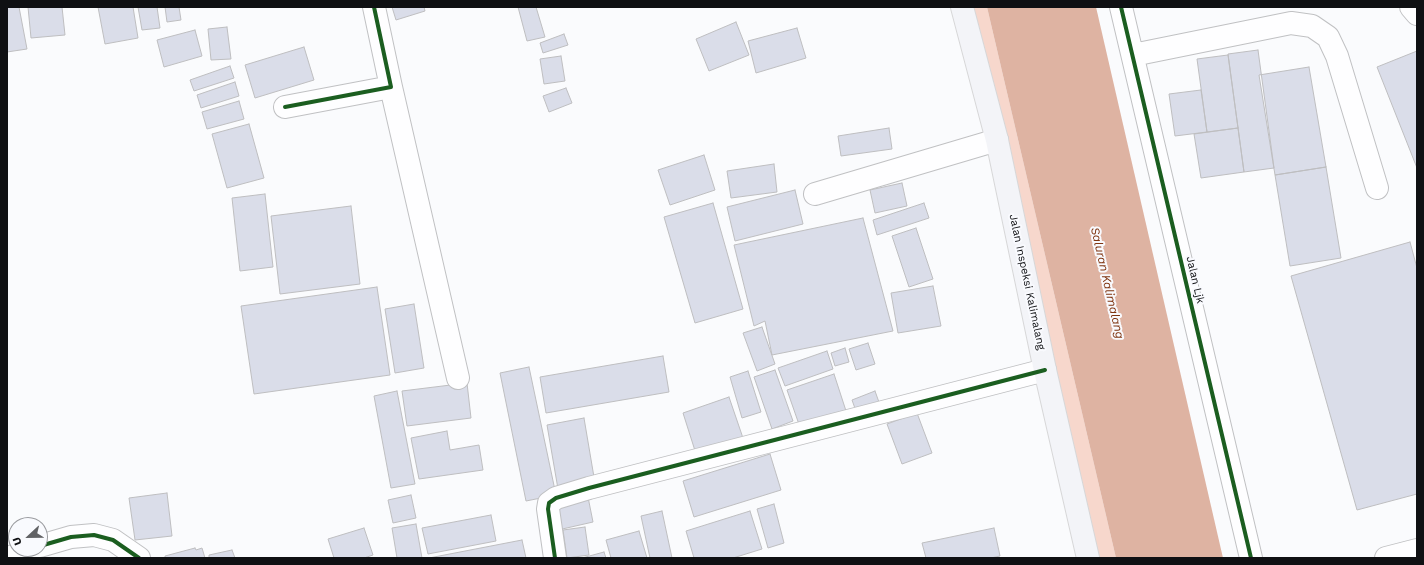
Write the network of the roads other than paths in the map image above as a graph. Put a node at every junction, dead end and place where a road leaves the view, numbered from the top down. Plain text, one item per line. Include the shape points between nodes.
1 (374, 7) edge
2 (962, 7) edge
3 (1121, 7) edge
4 (1411, 7) edge
5 (1417, 14) edge
6 (1133, 55) junction
7 (391, 87) junction
8 (285, 107) dead end
9 (996, 140) junction
10 (1378, 188) dead end
11 (815, 194) dead end
12 (1045, 370) junction
13 (458, 378) dead end
14 (48, 544) edge
15 (1417, 550) edge
16 (139, 558) edge
17 (556, 558) edge
18 (1088, 558) edge
19 (1251, 558) edge
20 (1386, 558) edge

1 - 7 street
2 - 9 main road, Jalan Inspeksi Kalimalang
3 - 6 street, Jalan Ljk
4 - 5 street
6 - 10 street via 1291,24 1312,26 1328,37 1337,56
6 - 19 street, Jalan Ljk
7 - 8 street
7 - 13 street
9 - 11 street
9 - 12 main road, Jalan Inspeksi Kalimalang
12 - 17 street via 556,498 549,503 548,509
12 - 18 main road, Jalan Inspeksi Kalimalang
14 - 16 street via 71,537 94,535 114,540
15 - 20 street

